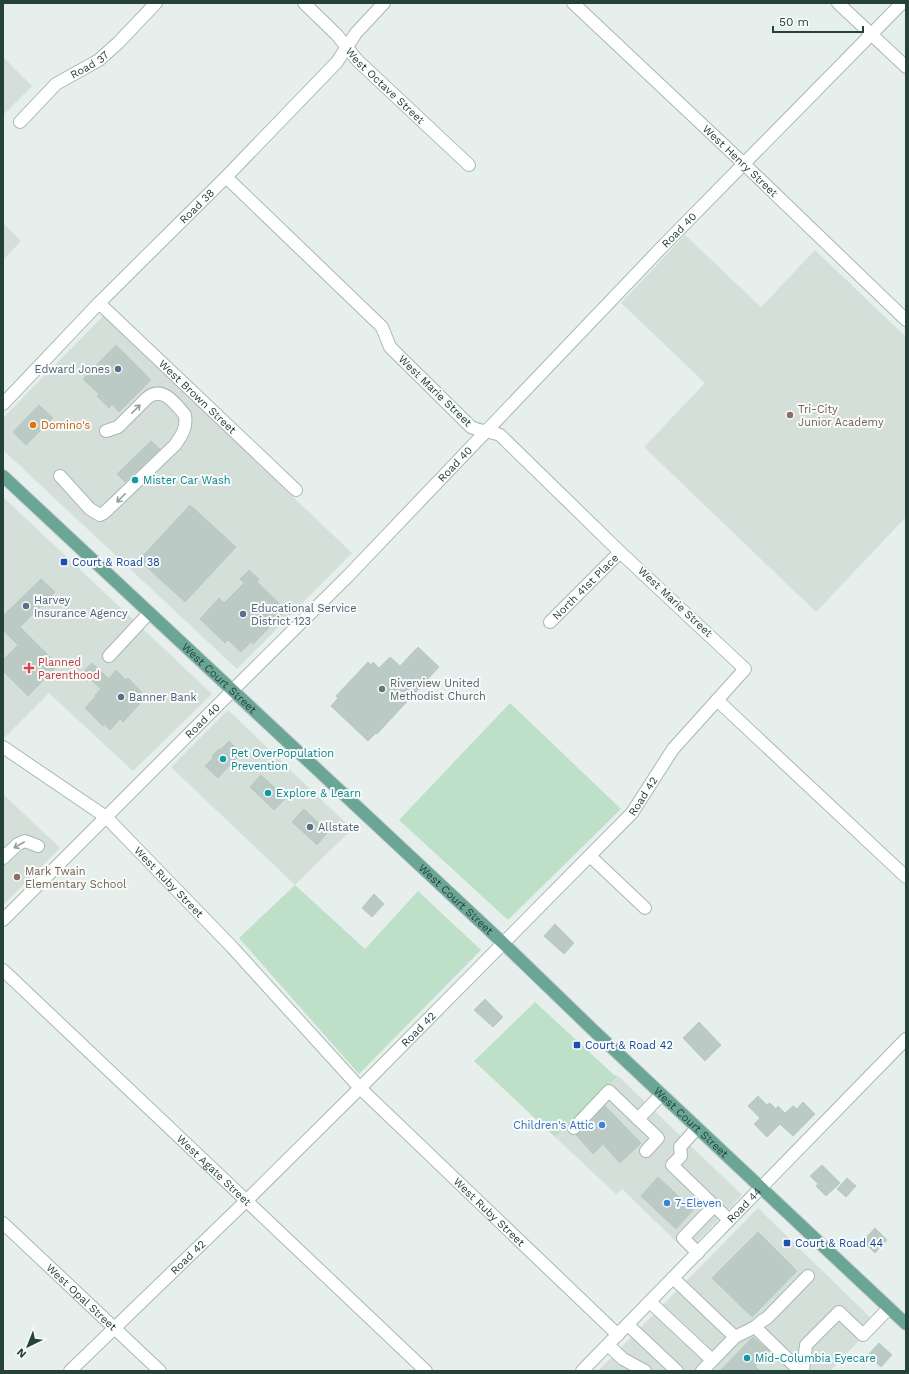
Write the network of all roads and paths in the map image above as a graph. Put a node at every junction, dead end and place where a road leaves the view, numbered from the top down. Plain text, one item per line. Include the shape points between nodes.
1 (156, 3) edge
2 (304, 3) edge
3 (384, 3) edge
4 (573, 3) edge
5 (838, 3) edge
6 (902, 3) edge
7 (872, 34) junction
8 (347, 47) junction
9 (906, 67) edge
10 (20, 122) dead end
11 (744, 164) junction
12 (469, 165) dead end
13 (226, 177) junction
14 (99, 303) junction
15 (906, 320) edge
16 (3, 404) edge
17 (106, 431) dead end
18 (487, 432) junction
19 (3, 476) edge
20 (60, 476) dead end
21 (296, 490) dead end
22 (620, 552) junction
23 (149, 613) junction
24 (550, 622) dead end
25 (109, 656) dead end
26 (746, 669) joint
27 (232, 691) junction
28 (717, 700) junction
29 (3, 747) edge
30 (106, 817) junction
31 (38, 846) dead end
32 (590, 856) junction
33 (3, 858) edge
34 (906, 877) edge
35 (645, 908) dead end
36 (3, 920) edge
37 (503, 943) junction
38 (3, 970) edge
39 (906, 1039) edge
40 (360, 1088) junction
41 (661, 1095) junction
42 (638, 1119) junction
43 (574, 1128) dead end
44 (697, 1128) junction
45 (646, 1151) dead end
46 (761, 1188) junction
47 (246, 1201) junction
48 (714, 1206) junction
49 (729, 1220) junction
50 (3, 1223) edge
51 (698, 1253) junction
52 (808, 1276) dead end
53 (673, 1278) junction
54 (650, 1302) junction
55 (889, 1308) junction
56 (628, 1324) junction
57 (906, 1324) edge
58 (114, 1327) junction
59 (755, 1327) junction
60 (618, 1335) junction
61 (735, 1337) junction
62 (608, 1345) junction
63 (712, 1360) junction
64 (70, 1371) edge
65 (160, 1371) edge
66 (426, 1371) edge
67 (582, 1371) edge
68 (644, 1371) edge
69 (677, 1371) edge
70 (702, 1371) edge
71 (801, 1371) edge

1 - 10 street, Road 37 via 99,60 56,84
2 - 8 street, West Octave Street
3 - 8 street, Road 38 via 356,32
4 - 11 street, West Henry Street
5 - 7 street
6 - 7 street, Road 40
7 - 9 street
7 - 11 street, Road 40
8 - 12 street, West Octave Street via 357,60
8 - 13 street, Road 38 via 337,62
11 - 15 street, West Henry Street
11 - 18 street, Road 40
13 - 14 street, Road 38
13 - 18 street, West Marie Street via 382,327 390,347 471,428
14 - 16 street, Road 38
14 - 21 street, West Brown Street
17 -> 20 street via 118,427 152,394 165,396 185,415 183,435 175,445 100,515 90,509
18 - 22 street, West Marie Street via 494,432 500,436
18 - 27 street, Road 40
19 - 23 main road, West Court Street
22 - 24 street, North 41st Place
22 - 26 street, West Marie Street
23 - 25 street
23 - 27 main road, West Court Street
26 - 28 street, Road 42
27 - 30 street, Road 40
27 - 37 main road, West Court Street
28 - 32 street, Road 42 via 673,749 632,813
28 - 34 street
29 - 30 street, West Ruby Street
30 - 36 street, Road 40
30 - 40 street, West Ruby Street via 231,946
31 -> 33 street via 25,841
32 - 35 street
32 - 37 street, Road 42
37 - 40 street, Road 42
37 - 41 main road, West Court Street
38 - 47 street, West Agate Street
39 - 46 street, Road 44
40 - 47 street, Road 42
40 - 60 street, West Ruby Street
41 - 42 street
41 - 44 main road, West Court Street
42 - 43 street via 609,1091
42 - 45 street via 658,1138
44 - 46 main road, West Court Street
44 - 48 street via 680,1147 681,1156 672,1165
46 - 49 street, Road 44
46 - 55 main road, West Court Street
47 - 58 street, Road 42
47 - 66 street, West Agate Street
48 - 49 street
48 - 51 street via 683,1238
49 - 51 street, Road 44
50 - 58 street, West Opal Street
51 - 53 street, Road 44
52 - 59 street
53 - 54 street, Road 44
53 - 61 street
54 - 56 street, Road 44
54 - 63 street
55 - 57 main road, West Court Street
55 - 71 street via 863,1335 839,1312 806,1345
56 - 60 street, Road 44
56 - 69 street
58 - 64 street, Road 42
58 - 65 street, West Opal Street
59 - 61 street
59 - 71 street
60 - 62 street, Road 44
61 - 63 street
62 - 67 street, Road 44
62 - 68 street via 623,1359
63 - 70 street

